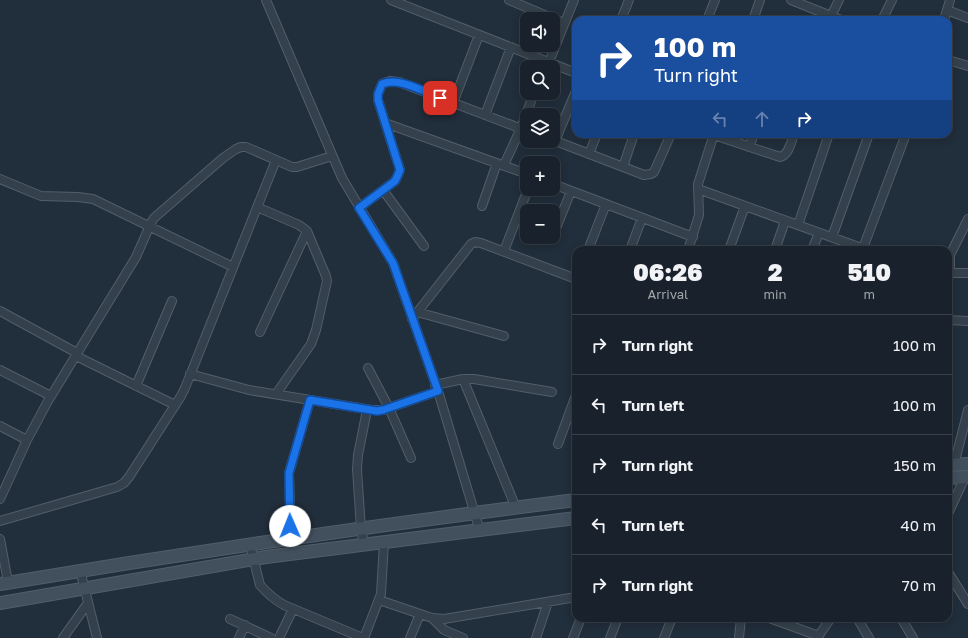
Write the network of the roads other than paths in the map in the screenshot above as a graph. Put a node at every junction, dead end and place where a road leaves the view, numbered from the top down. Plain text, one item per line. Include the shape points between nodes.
1 (266, 0) edge
2 (392, 0) edge
3 (509, 0) edge
4 (574, 0) edge
5 (629, 0) edge
6 (715, 0) edge
7 (760, 0) edge
8 (791, 0) edge
9 (839, 0) edge
10 (892, 0) edge
11 (518, 2) edge
12 (948, 3) edge
13 (623, 16) edge
14 (709, 16) edge
15 (754, 16) edge
16 (831, 16) joint
17 (884, 16) edge
18 (945, 16) edge
19 (968, 18) edge
20 (564, 23) junction
21 (479, 35) junction
22 (511, 47) junction
23 (539, 60) edge
24 (547, 60) edge
25 (952, 61) edge
26 (968, 66) edge
27 (560, 68) edge
28 (572, 72) edge
29 (572, 99) edge
30 (454, 103) junction
31 (485, 115) junction
32 (385, 123) junction
33 (560, 127) edge
34 (520, 128) edge
35 (520, 136) edge
36 (595, 138) edge
37 (633, 138) edge
38 (669, 138) edge
39 (713, 138) edge
40 (725, 138) edge
41 (752, 138) edge
42 (792, 138) edge
43 (829, 138) edge
44 (867, 138) edge
45 (905, 138) edge
46 (560, 143) edge
47 (749, 147) junction
48 (589, 154) junction
49 (332, 156) junction
50 (276, 160) junction
51 (500, 164) junction
52 (623, 167) junction
53 (520, 171) edge
54 (0, 179) edge
55 (560, 187) edge
56 (698, 189) junction
57 (383, 190) junction
58 (571, 191) junction
59 (525, 196) edge
60 (606, 204) junction
61 (482, 206) dead end
62 (745, 206) junction
63 (257, 207) junction
64 (359, 208) junction
65 (560, 218) edge
66 (642, 218) junction
67 (968, 219) edge
68 (785, 221) junction
69 (798, 225) junction
70 (149, 227) junction
71 (307, 231) junction
72 (819, 233) junction
73 (693, 237) junction
74 (832, 237) junction
75 (424, 246) dead end
76 (590, 246) edge
77 (632, 246) edge
78 (690, 246) edge
79 (730, 246) edge
80 (776, 246) edge
81 (814, 246) edge
82 (857, 246) edge
83 (866, 246) edge
84 (952, 250) edge
85 (504, 252) junction
86 (233, 267) junction
87 (952, 273) edge
88 (968, 273) edge
89 (572, 278) edge
90 (172, 302) dead end
91 (0, 311) edge
92 (415, 316) junction
93 (952, 320) edge
94 (968, 321) edge
95 (260, 332) dead end
96 (504, 336) dead end
97 (76, 354) junction
98 (368, 368) dead end
99 (0, 370) edge
100 (190, 374) junction
101 (462, 379) junction
102 (136, 386) junction
103 (436, 388) junction
104 (552, 392) dead end
105 (276, 394) junction
106 (51, 396) junction
107 (310, 400) junction
108 (176, 405) junction
109 (572, 406) edge
110 (388, 408) junction
111 (367, 410) junction
112 (968, 410) edge
113 (0, 426) edge
114 (27, 440) junction
115 (558, 444) dead end
116 (411, 458) dead end
117 (952, 462) edge
118 (968, 464) edge
119 (952, 465) edge
120 (967, 477) edge
121 (952, 478) edge
122 (0, 499) edge
123 (572, 501) edge
124 (952, 506) edge
125 (516, 508) junction
126 (474, 513) junction
127 (572, 519) edge
128 (0, 521) edge
129 (361, 529) junction
130 (480, 531) junction
131 (0, 539) edge
132 (291, 539) junction
133 (384, 542) junction
134 (250, 545) junction
135 (364, 545) junction
136 (254, 559) junction
137 (80, 570) junction
138 (952, 578) edge
139 (4, 583) edge
140 (85, 589) junction
141 (572, 598) edge
142 (379, 600) junction
143 (88, 602) junction
144 (548, 602) junction
145 (0, 603) edge
146 (968, 604) edge
147 (293, 609) junction
148 (420, 614) junction
149 (230, 618) dead end
150 (432, 618) junction
151 (579, 622) edge
152 (616, 622) edge
153 (670, 622) edge
154 (741, 622) edge
155 (779, 622) edge
156 (828, 622) edge
157 (859, 622) edge
158 (903, 622) edge
159 (244, 625) junction
160 (818, 637) edge
161 (63, 638) edge
162 (97, 638) edge
163 (239, 638) edge
164 (271, 638) edge
165 (279, 638) edge
166 (363, 638) edge
167 (410, 638) edge
168 (463, 638) edge
169 (536, 638) edge
170 (573, 638) edge
171 (610, 638) edge
172 (664, 638) edge
173 (739, 638) edge
174 (869, 638) edge
175 (913, 638) edge

1 - 49 street
2 - 21 street
3 - 11 street
4 - 20 street
5 - 13 street
6 - 14 street
7 - 15 street
8 - 16 street
9 - 16 street
10 - 17 street
11 - 20 street
12 - 18 street
12 - 19 street
20 - 24 street
21 - 22 street
21 - 30 street
22 - 23 street
22 - 31 street
25 - 26 street
27 - 28 street
29 - 33 street
30 - 31 street
30 - 32 street via 390,81 382,84 378,94
31 - 34 street
32 - 51 street
32 - 57 street via 400,170 395,181
35 - 51 street
36 - 48 street
37 - 52 street
38 - 52 street via 651,174 644,175
39 - 56 street via 699,178
40 - 47 street
41 - 47 street
42 - 47 street via 784,156
43 - 69 street
44 - 74 street
45 - 83 street
46 - 48 street
48 - 52 street
49 - 50 street via 297,167
49 - 64 street
50 - 63 street
50 - 70 street via 246,147 236,149 159,214
51 - 53 street
51 - 61 street
54 - 70 street via 41,196 93,199
55 - 58 street
56 - 62 street
56 - 73 street via 699,215
57 - 64 street
57 - 75 street
58 - 60 street
58 - 65 street
59 - 85 street
60 - 66 street
60 - 76 street
62 - 68 street
62 - 79 street
63 - 71 street
63 - 86 street
64 - 92 street via 393,263
66 - 73 street
66 - 77 street
67 - 84 street
68 - 69 street
68 - 80 street
69 - 72 street
70 - 86 street
70 - 97 street via 136,257
71 - 95 street
71 - 105 street via 326,276 327,287 311,344
72 - 74 street
72 - 81 street
73 - 78 street
74 - 82 street
85 - 89 street
85 - 92 street via 481,243 471,244
86 - 100 street
87 - 88 street
90 - 102 street
91 - 97 street
92 - 96 street
92 - 103 street
93 - 94 street
97 - 102 street
97 - 106 street
98 - 110 street
99 - 106 street
100 - 105 street via 249,390
100 - 108 street
101 - 103 street
101 - 104 street
101 - 125 street
102 - 108 street
103 - 110 street
103 - 126 street
105 - 107 street
106 - 114 street
107 - 111 street
107 - 132 street via 289,473
108 - 128 street via 124,483
109 - 115 street
110 - 111 street
110 - 116 street
111 - 129 street via 357,462
112 - 117 street
113 - 114 street
114 - 122 street
118 - 119 street
120 - 121 street
120 - 124 street
123 - 125 street
125 - 126 street
126 - 129 street
126 - 130 street
127 - 130 street
129 - 132 street
129 - 135 street
130 - 133 street
131 - 139 street
132 - 134 street
133 - 135 street
133 - 142 street
134 - 136 street
134 - 137 street
135 - 136 street
136 - 140 street
136 - 147 street via 264,590 277,601
137 - 139 street
137 - 140 street
138 - 146 street
140 - 143 street
140 - 145 street
141 - 144 street
142 - 148 street
142 - 166 street
143 - 161 street
143 - 162 street
144 - 150 street via 444,620
144 - 169 street
147 - 165 street
147 - 166 street
148 - 150 street
148 - 167 street
149 - 159 street
150 - 168 street via 444,630
151 - 170 street
152 - 171 street
153 - 172 street
154 - 173 street
155 - 160 street
156 - 160 street
157 - 174 street
158 - 175 street
159 - 163 street
159 - 164 street

